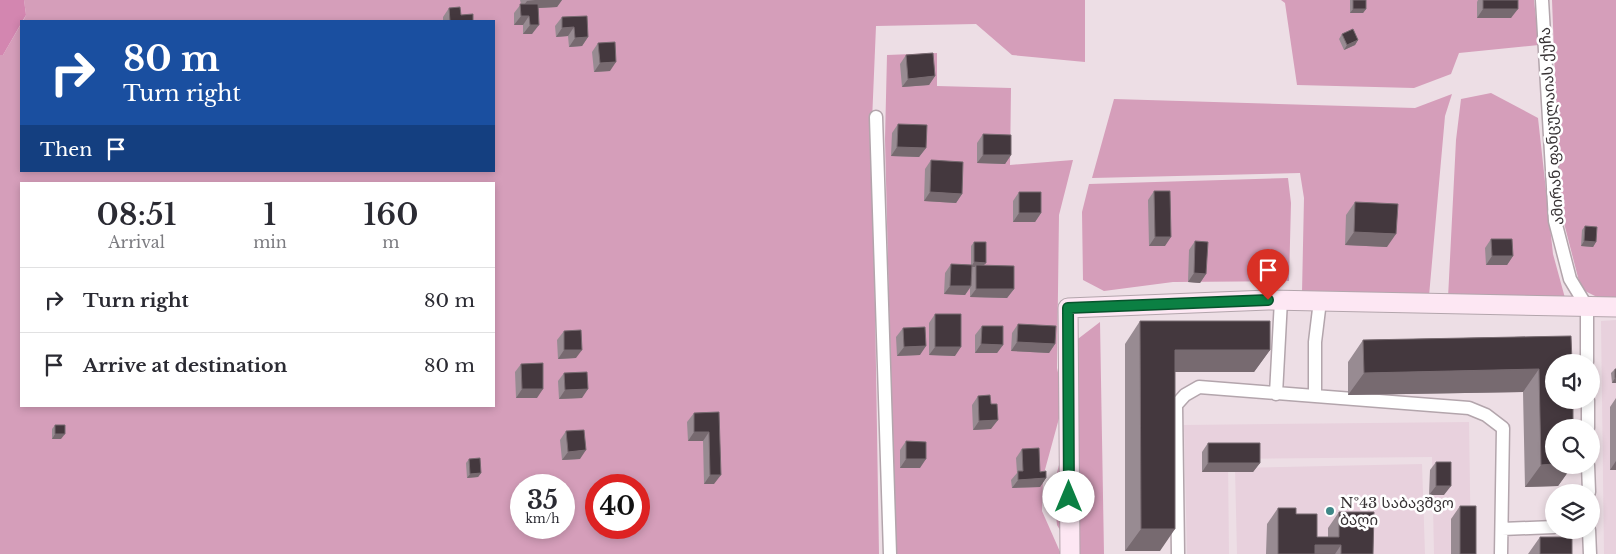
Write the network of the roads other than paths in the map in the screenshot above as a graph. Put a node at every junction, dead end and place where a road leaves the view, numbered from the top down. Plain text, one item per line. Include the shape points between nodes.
1 (1542, 0) edge
2 (876, 117) dead end
3 (1281, 300) junction
4 (1320, 301) junction
5 (1587, 307) junction
6 (1616, 307) edge
7 (1587, 354) edge
8 (1276, 394) junction
9 (1315, 395) junction
10 (1545, 527) edge
11 (1502, 528) junction
12 (1589, 539) edge
13 (890, 554) edge
14 (1070, 554) edge
15 (1178, 554) edge
16 (1501, 554) edge
17 (1590, 554) edge

1 - 5 street, ამირან ფანცულაიას ქუჩა via 1556,221 1570,279
2 - 13 street
3 - 4 street
3 - 8 street
3 - 14 street via 1068,308
4 - 5 street
4 - 9 street via 1315,342
5 - 6 street
5 - 7 street
8 - 9 street
8 - 15 street via 1199,387 1176,405
9 - 11 street via 1470,408 1486,415 1502,428
10 - 11 street
11 - 16 street
12 - 17 street

